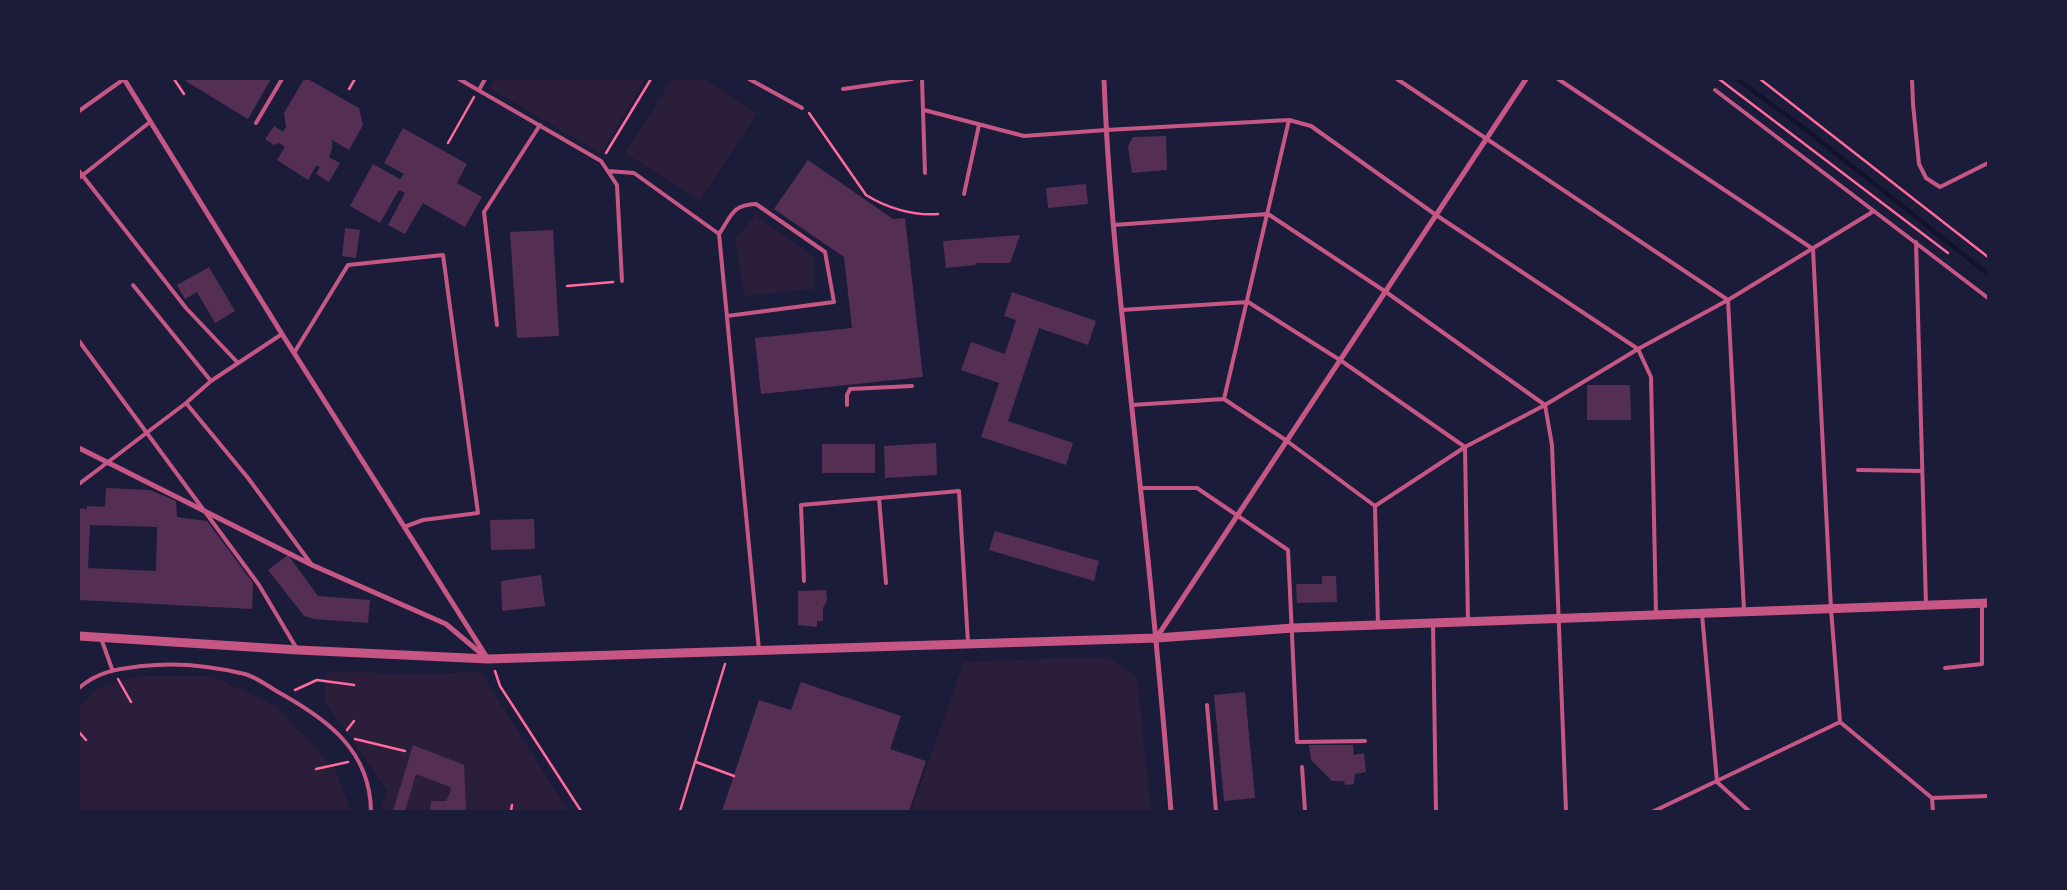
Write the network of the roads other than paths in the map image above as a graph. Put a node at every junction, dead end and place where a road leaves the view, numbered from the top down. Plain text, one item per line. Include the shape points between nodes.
1 (124, 79) edge
2 (282, 79) edge
3 (459, 79) edge
4 (485, 79) edge
5 (749, 79) edge
6 (912, 79) edge
7 (922, 79) edge
8 (1104, 79) edge
9 (1397, 79) edge
10 (1526, 79) edge
11 (1558, 79) edge
12 (1912, 79) edge
13 (843, 88) dead end
14 (479, 90) junction
15 (1715, 90) dead end
16 (802, 108) road end
17 (924, 110) junction
18 (79, 111) edge
19 (1289, 120) junction
20 (150, 122) junction
21 (256, 123) dead end
22 (979, 124) junction
23 (540, 125) junction
24 (1106, 130) junction
25 (1487, 138) junction
26 (1988, 163) edge
27 (79, 171) edge
28 (608, 171) junction
29 (924, 173) dead end
30 (81, 176) edge
31 (964, 194) dead end
32 (1874, 211) junction
33 (1268, 214) junction
34 (1436, 215) junction
35 (1114, 224) junction
36 (719, 234) junction
37 (1916, 242) junction
38 (1813, 249) junction
39 (622, 281) road end
40 (133, 285) dead end
41 (1386, 292) junction
42 (1988, 298) edge
43 (1728, 300) junction
44 (1248, 302) junction
45 (1120, 310) junction
46 (727, 316) junction
47 (498, 325) dead end
48 (282, 334) junction
49 (79, 341) edge
50 (1638, 349) junction
51 (294, 353) junction
52 (1340, 360) junction
53 (238, 363) junction
54 (211, 381) junction
55 (912, 386) dead end
56 (1224, 399) junction
57 (186, 403) junction
58 (847, 405) dead end
59 (1545, 405) junction
60 (1132, 406) junction
61 (147, 431) junction
62 (1287, 441) junction
63 (1465, 447) junction
64 (79, 448) edge
65 (108, 462) junction
66 (1858, 470) dead end
67 (1922, 471) junction
68 (79, 484) edge
69 (1141, 488) junction
70 (879, 498) junction
71 (1375, 506) junction
72 (204, 509) junction
73 (1238, 515) junction
74 (404, 527) junction
75 (312, 565) junction
76 (804, 581) dead end
77 (886, 583) dead end
78 (1985, 604) edge
79 (1926, 607) junction
80 (1831, 609) junction
81 (1744, 613) junction
82 (1702, 614) junction
83 (1656, 616) junction
84 (1559, 617) junction
85 (1468, 622) junction
86 (1433, 624) junction
87 (1378, 625) junction
88 (1293, 628) junction
89 (80, 634) edge
90 (101, 637) junction
91 (1157, 638) junction
92 (968, 643) junction
93 (298, 650) junction
94 (759, 650) junction
95 (488, 659) junction
96 (1944, 668) dead end
97 (112, 669) junction
98 (79, 688) edge
99 (1207, 705) dead end
100 (1840, 722) junction
101 (1365, 741) dead end
102 (1302, 767) dead end
103 (1717, 782) junction
104 (1988, 796) edge
105 (1932, 798) junction
106 (371, 811) edge
107 (1171, 811) edge
108 (1216, 811) edge
109 (1305, 811) edge
110 (1436, 811) edge
111 (1566, 811) edge
112 (1654, 811) edge
113 (1749, 811) edge
114 (1933, 811) edge

1 - 18 lane
1 - 20 street
2 - 21 lane
3 - 14 lane
4 - 14 lane
5 - 16 lane
6 - 13 lane
7 - 17 lane
8 - 24 street
9 - 25 lane
10 - 25 street
11 - 38 lane
12 - 26 lane via 1919,164 1926,178 1940,187
14 - 23 lane
15 - 32 lane
17 - 22 lane
17 - 29 lane
19 - 24 lane
19 - 33 lane
19 - 34 lane via 1311,126
20 - 30 lane
20 - 48 street
22 - 24 lane via 1024,136
22 - 31 lane
23 - 28 lane via 602,161
23 - 47 lane via 484,212
24 - 35 street
25 - 34 street
25 - 43 lane
27 - 30 lane
28 - 36 lane via 634,173
28 - 39 lane via 617,185
30 - 53 lane via 186,308
32 - 37 lane
32 - 38 lane
33 - 35 lane
33 - 41 lane
33 - 44 lane
34 - 41 street
34 - 50 lane
35 - 45 street
36 - 46 lane
36 - 46 lane via 742,204 756,204 825,252 834,302
37 - 42 lane
37 - 67 lane
38 - 43 lane
38 - 80 lane
40 - 54 lane
41 - 52 street
41 - 59 lane
43 - 50 lane
43 - 81 lane
44 - 45 lane
44 - 52 lane
44 - 56 lane
45 - 60 street
46 - 94 lane
48 - 51 street
48 - 53 lane
49 - 61 lane
50 - 59 lane
50 - 83 lane via 1651,377
51 - 74 street
51 - 74 lane via 348,265 443,255 478,513 423,520
52 - 62 street
52 - 63 lane
53 - 54 lane
54 - 57 lane
55 - 58 lane via 850,389
56 - 60 lane
56 - 62 lane
57 - 61 lane
57 - 75 lane via 248,478
59 - 63 lane
59 - 84 lane via 1552,445
60 - 69 street
61 - 65 lane
61 - 72 lane
62 - 71 lane
62 - 73 street
63 - 71 lane
63 - 85 lane
64 - 65 street
65 - 68 lane
65 - 72 street
66 - 67 lane
67 - 79 lane
69 - 73 lane via 1197,488
69 - 91 street
70 - 76 lane via 801,505
70 - 77 lane
70 - 92 lane via 959,491
71 - 87 lane
72 - 75 street
72 - 93 lane via 259,585
73 - 88 lane via 1288,550
73 - 91 street
74 - 95 street
75 - 95 street via 446,624
78 - 79 street
78 - 96 lane via 1982,664
79 - 80 street
80 - 81 street
80 - 100 lane
81 - 82 street
82 - 83 street
82 - 103 lane
83 - 84 street
84 - 85 street
84 - 111 lane
85 - 86 street
86 - 87 street
86 - 110 lane
87 - 88 street
88 - 91 street
88 - 101 lane via 1297,742
89 - 90 street
90 - 93 street
90 - 97 lane
91 - 92 street
91 - 107 street
92 - 94 street
93 - 95 street
94 - 95 street
97 - 98 lane
97 - 106 lane via 155,664 197,666 247,674 313,711 342,736 371,791
99 - 108 lane
100 - 103 lane
100 - 105 lane
102 - 109 lane
103 - 112 lane
103 - 113 lane
104 - 105 lane
105 - 114 lane

